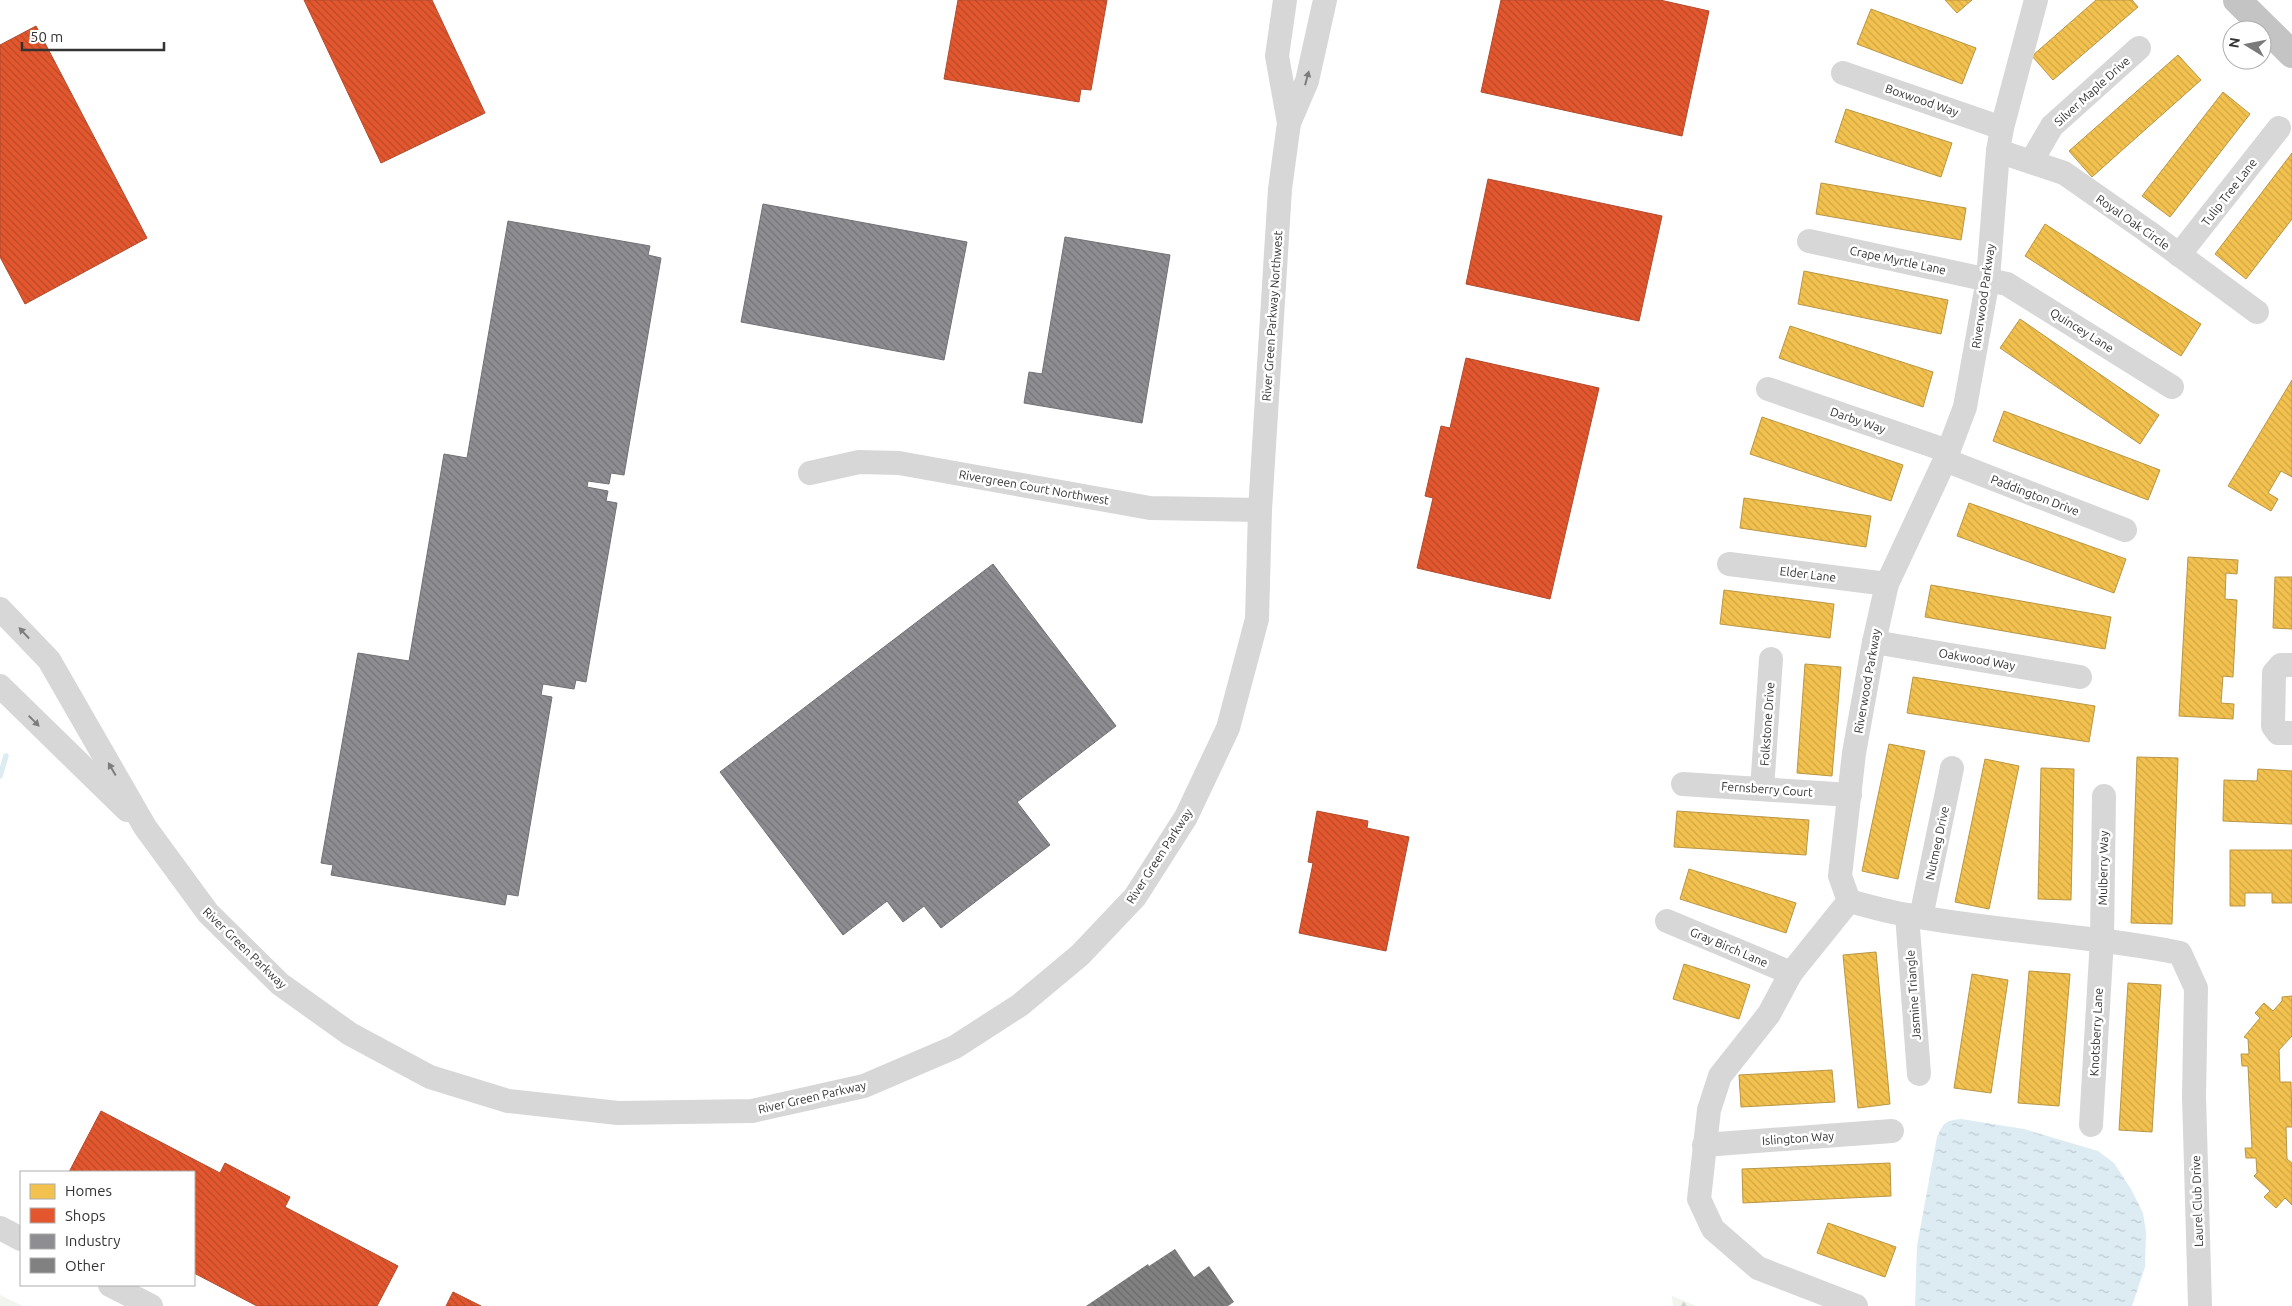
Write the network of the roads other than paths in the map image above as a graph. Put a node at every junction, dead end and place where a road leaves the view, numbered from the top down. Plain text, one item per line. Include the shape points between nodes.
1 (1286, 0) edge
2 (1326, 0) edge
3 (2037, 0) edge
4 (2236, 0) edge
5 (2139, 48) dead end
6 (2292, 54) edge
7 (1843, 73) dead end
8 (1289, 123) junction
9 (2002, 128) junction
10 (2279, 128) dead end
11 (1998, 151) junction
12 (2031, 162) junction
13 (1809, 242) dead end
14 (2179, 255) junction
15 (1988, 279) junction
16 (2257, 312) dead end
17 (2172, 387) dead end
18 (1768, 389) dead end
19 (1947, 456) junction
20 (810, 473) dead end
21 (1260, 510) junction
22 (2125, 530) dead end
23 (1729, 564) dead end
24 (1887, 584) junction
25 (0, 609) edge
26 (1874, 642) junction
27 (1771, 659) dead end
28 (2292, 665) edge
29 (2080, 677) dead end
30 (0, 686) edge
31 (2292, 733) edge
32 (1952, 768) dead end
33 (1683, 784) dead end
34 (1762, 789) junction
35 (1850, 795) junction
36 (2104, 796) dead end
37 (144, 826) junction
38 (1849, 901) junction
39 (1914, 916) junction
40 (1667, 922) dead end
41 (2102, 939) junction
42 (1791, 973) junction
43 (1919, 1074) dead end
44 (2091, 1125) dead end
45 (1892, 1131) dead end
46 (1704, 1145) junction
47 (0, 1228) edge
48 (20, 1238) edge
49 (112, 1286) edge
50 (151, 1306) edge
51 (1856, 1306) edge
52 (2200, 1306) edge

1 - 8 street, River Green Parkway Northwest via 1277,56
8 -> 2 street, River Green Parkway Northwest via 1307,81
3 - 9 street, Riverwood Parkway
4 - 6 highway
5 - 12 street, Silver Maple Drive via 2052,126
7 - 9 street, Boxwood Way
8 - 21 street, River Green Parkway Northwest via 1280,189
9 - 11 street, Riverwood Parkway
10 - 14 street, Tulip Tree Lane
11 - 12 street, Royal Oak Circle
11 - 15 street, Riverwood Parkway
12 - 14 street, Royal Oak Circle via 2064,173
13 - 15 street, Crape Myrtle Lane
14 - 16 street, Royal Oak Circle
15 - 17 street, Quincey Lane via 2007,284
15 - 19 street, Riverwood Parkway via 1965,407
18 - 19 street, Darby Way
19 - 22 street, Paddington Drive
19 - 24 street, Riverwood Parkway
20 - 21 street, Rivergreen Court Northwest via 859,462 899,463 1150,508
21 - 37 street, River Green Parkway via 1257,619 1228,728 1186,817 1135,897 1080,955 1020,1006 955,1048 864,1086 752,1111 618,1113 508,1101 430,1077 350,1034 280,984 208,913
23 - 24 street, Elder Lane
24 - 26 street, Riverwood Parkway
37 -> 25 street, River Green Parkway via 49,660
26 - 29 street, Oakwood Way
26 - 35 street, Riverwood Parkway via 1861,708
27 - 34 street, Folkstone Drive
28 - 31 street via 2282,665 2274,673 2273,726 2278,733
30 -> 37 street, River Green Parkway
32 - 39 street, Nutmeg Drive
33 - 34 street, Fernsberry Court
34 - 35 street, Fernsberry Court
35 - 38 street, Riverwood Parkway via 1840,876
36 - 41 street, Mulberry Way
38 - 39 street
38 - 42 street
39 - 41 street
39 - 43 street, Jasmine Triangle
40 - 42 street, Gray Birch Lane
41 - 44 street, Knotsberry Lane
41 - 52 street, Laurel Club Drive via 2180,953 2196,988 2194,1096
42 - 46 street via 1769,1014 1720,1076 1709,1110
45 - 46 street, Islington Way
46 - 51 street via 1699,1199 1713,1228 1758,1268
47 - 48 street
49 - 50 street

